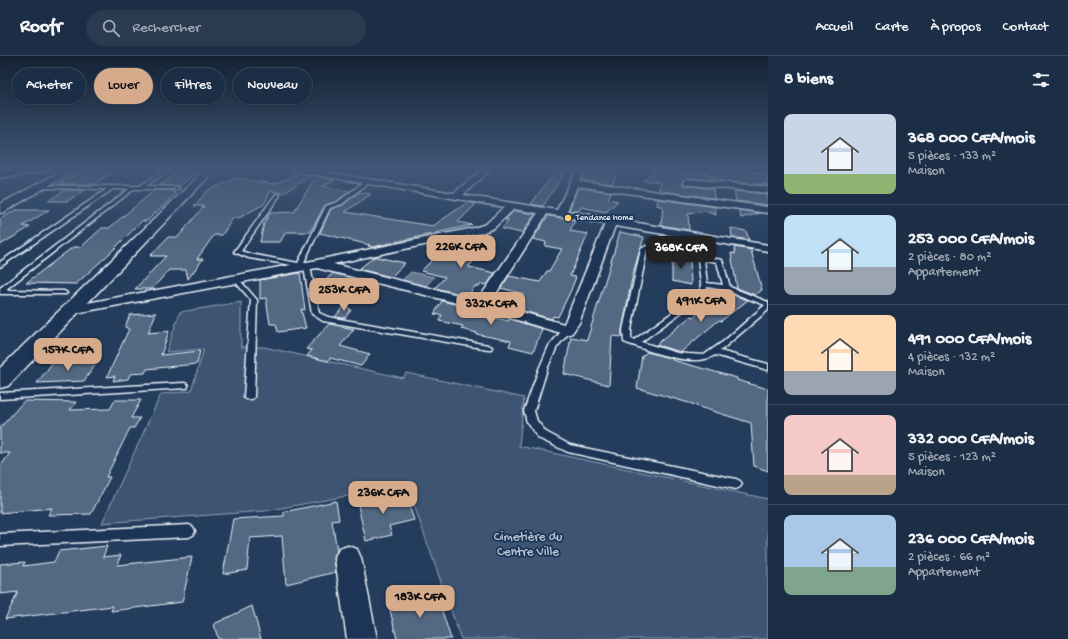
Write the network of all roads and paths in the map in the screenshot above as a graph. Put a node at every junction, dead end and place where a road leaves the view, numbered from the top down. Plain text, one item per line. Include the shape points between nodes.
1 (23, 196) edge
2 (100, 196) edge
3 (122, 196) edge
4 (183, 196) edge
5 (277, 196) edge
6 (349, 196) edge
7 (457, 196) edge
8 (568, 196) edge
9 (669, 196) edge
10 (512, 205) junction
11 (0, 209) edge
12 (768, 210) edge
13 (544, 211) junction
14 (561, 213) junction
15 (611, 222) junction
16 (768, 248) edge
17 (701, 258) junction
18 (307, 264) junction
19 (0, 265) edge
20 (235, 278) junction
21 (704, 284) junction
22 (727, 288) junction
23 (0, 291) edge
24 (64, 293) dead end
25 (482, 305) junction
26 (768, 305) edge
27 (71, 310) junction
28 (567, 330) junction
29 (635, 343) junction
30 (488, 347) dead end
31 (714, 352) junction
32 (768, 367) edge
33 (0, 381) edge
34 (184, 386) dead end
35 (0, 396) edge
36 (249, 397) dead end
37 (736, 484) dead end
38 (190, 532) dead end
39 (0, 540) edge
40 (348, 558) dead end
41 (362, 639) edge

1 - 11 street
2 - 19 lane
3 - 23 lane
4 - 27 street
5 - 18 lane via 238,252
6 - 18 lane via 340,203 328,207
7 - 10 street
8 - 14 street
9 - 12 street
10 - 13 street
10 - 18 street via 486,229
13 - 14 street
13 - 25 street
14 - 15 street
15 - 16 street
15 - 28 street
17 - 21 lane
17 - 22 lane via 720,262
17 - 29 lane via 644,249 627,330 627,340
18 - 20 street
18 - 25 street
18 - 30 lane via 314,309 316,314 326,319
20 - 27 street
20 - 36 lane via 254,300
21 - 22 lane
21 - 29 lane via 703,294
22 - 26 lane
23 - 24 lane
25 - 28 street
26 - 31 lane
27 - 33 street
28 - 37 lane via 552,346 529,411 532,422 542,435 568,448
29 - 31 lane via 688,358 706,357
31 - 32 lane
34 - 35 lane
38 - 39 lane
40 - 41 street

